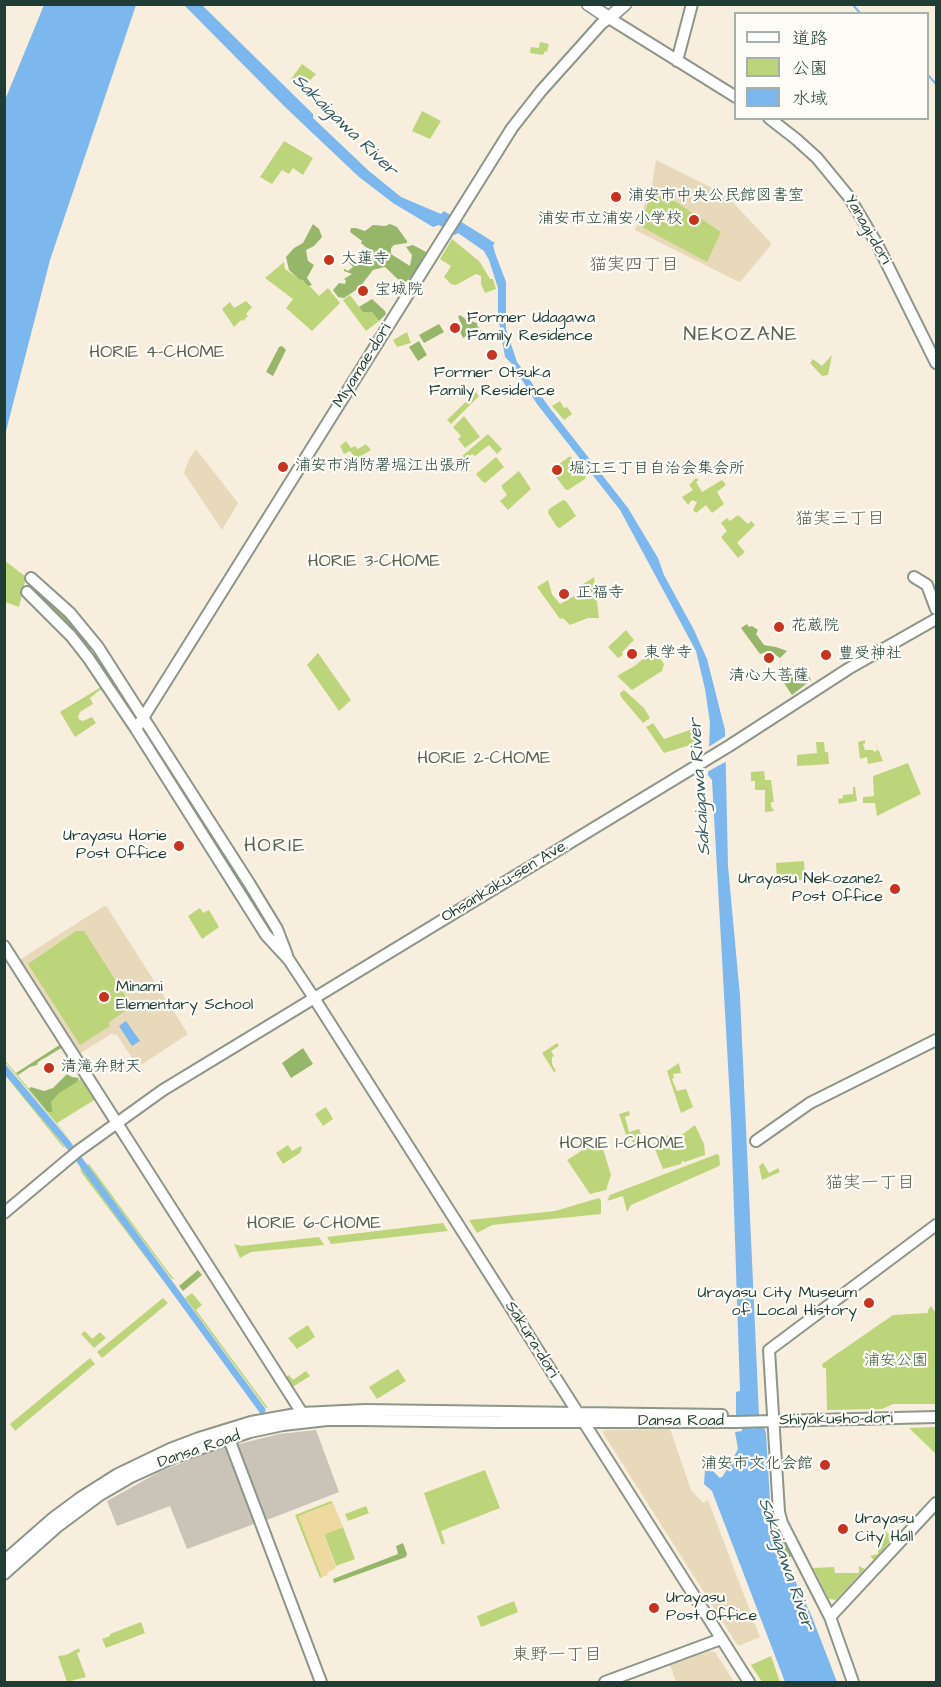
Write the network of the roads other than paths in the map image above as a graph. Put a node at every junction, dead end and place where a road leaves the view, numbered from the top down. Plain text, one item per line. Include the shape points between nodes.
1 (616, 4) edge
2 (625, 4) edge
3 (692, 4) edge
4 (591, 6) edge
5 (609, 18) junction
6 (677, 61) junction
7 (734, 96) edge
8 (771, 120) edge
9 (936, 363) edge
10 (914, 577) dead end
11 (31, 578) dead end
12 (27, 592) dead end
13 (936, 609) edge
14 (936, 619) edge
15 (143, 718) junction
16 (136, 729) junction
17 (4, 946) edge
18 (289, 960) junction
19 (314, 998) junction
20 (936, 1040) edge
21 (117, 1122) junction
22 (756, 1141) dead end
23 (4, 1213) edge
24 (936, 1225) edge
25 (302, 1413) junction
26 (936, 1417) edge
27 (581, 1418) junction
28 (767, 1421) junction
29 (735, 1422) joint
30 (229, 1439) junction
31 (936, 1503) edge
32 (4, 1561) edge
33 (4, 1574) edge
34 (830, 1617) junction
35 (721, 1639) junction
36 (321, 1683) edge
37 (605, 1683) edge
38 (749, 1683) edge
39 (853, 1683) edge

1 - 5 main road
2 - 5 main road
3 - 6 street
4 - 5 main road
5 - 6 street
5 - 15 street, Miyamae-dori via 531,102
6 - 7 street
8 - 9 street, Yanagi-dori via 811,152 849,197
10 - 13 street via 927,585
11 - 15 street via 70,613 94,642
12 - 16 street via 71,636
14 - 19 street, Ohsankaku-sen Ave. via 848,669 729,746
15 - 16 street, Miyamae-dori
15 - 18 street via 277,928
16 - 18 street via 266,934
17 - 21 street
18 - 19 street, Sakura-dori
19 - 21 street, Ohsankaku-sen Ave.
19 - 27 street, Sakura-dori
20 - 22 street via 810,1103
21 - 23 street, Ohsankaku-sen Ave.
21 - 25 street
24 - 28 street via 768,1350
25 - 27 street, Dansa Road via 364,1410
25 - 32 street, Dansa Road via 225,1429 147,1459 71,1504
26 - 28 street, Shiyakusho-dori
27 - 29 street, Dansa Road
27 - 30 street, Dansa Road via 327,1420 283,1425
27 - 35 street, Sakura-dori
28 - 29 street, Shiyakusho-dori
28 - 34 street via 782,1523
30 - 33 street, Dansa Road via 160,1463 100,1495
30 - 36 street
31 - 34 street
34 - 39 street
35 - 37 street
35 - 38 street, Sakura-dori

